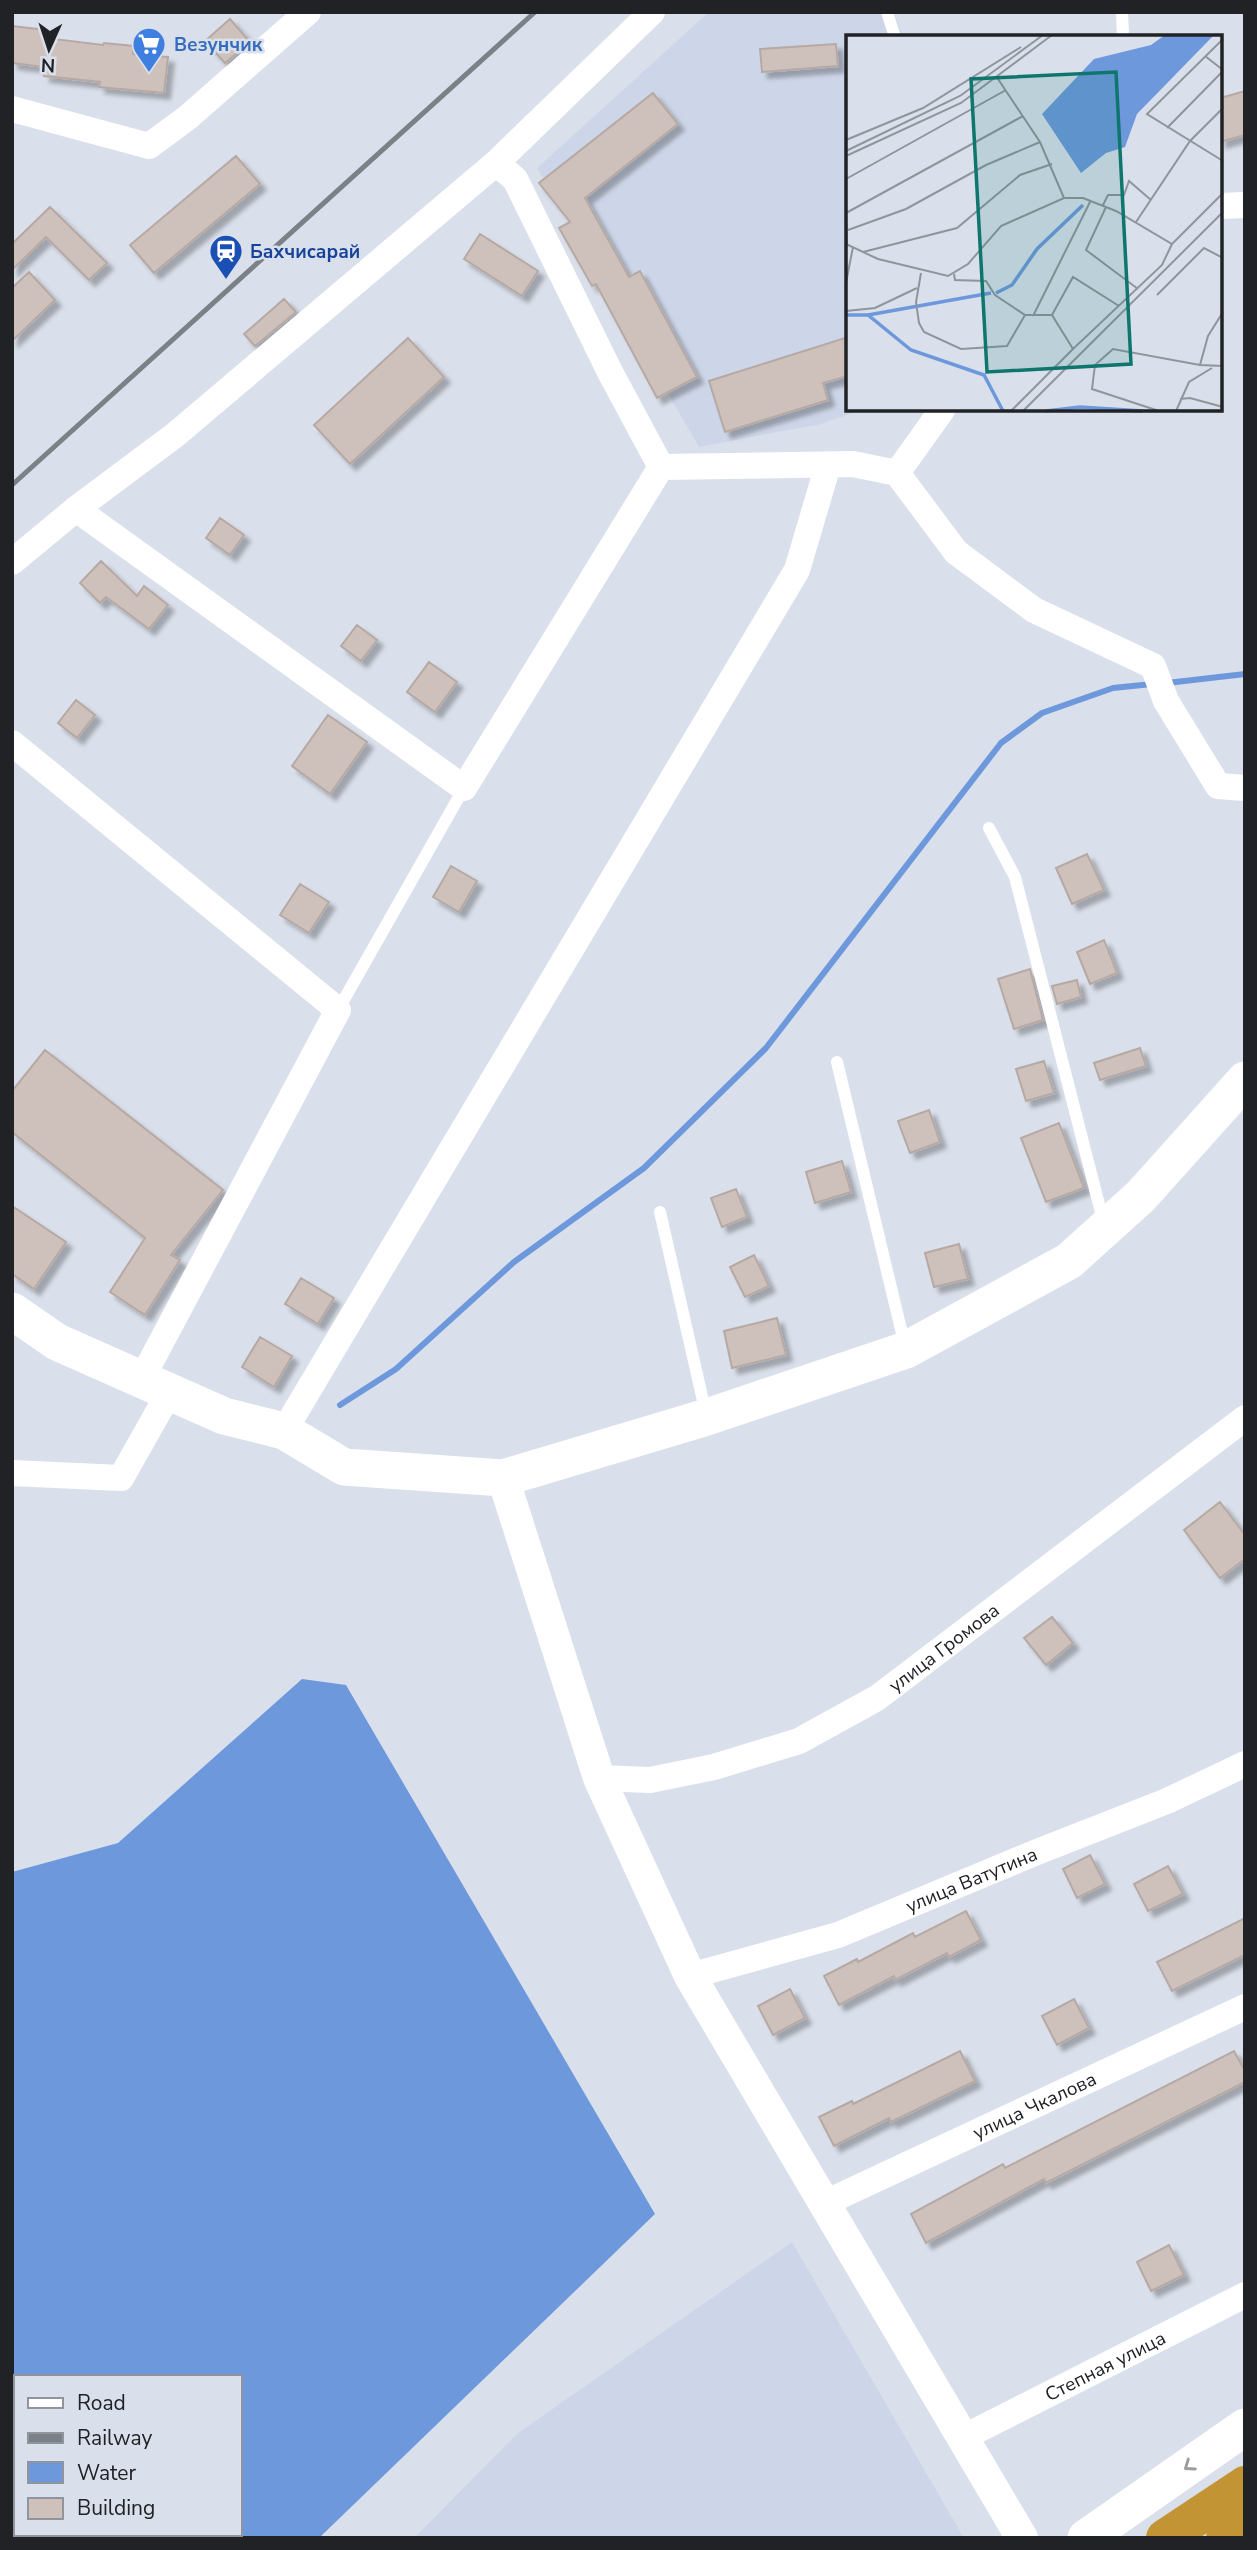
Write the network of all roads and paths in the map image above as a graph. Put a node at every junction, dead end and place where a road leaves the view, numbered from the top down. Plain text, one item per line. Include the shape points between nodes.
1 (308, 12) edge
2 (652, 12) edge
3 (887, 12) edge
4 (1122, 12) edge
5 (894, 35) edge
6 (1123, 35) edge
7 (12, 109) edge
8 (496, 163) junction
9 (1245, 205) edge
10 (1222, 206) edge
11 (941, 411) edge
12 (828, 465) junction
13 (661, 467) junction
14 (897, 473) junction
15 (76, 509) junction
16 (12, 562) edge
17 (12, 743) edge
18 (464, 788) junction
19 (1245, 788) edge
20 (989, 828) dead end
21 (338, 1010) junction
22 (836, 1062) dead end
23 (1245, 1080) edge
24 (660, 1212) dead end
25 (1105, 1228) junction
26 (12, 1311) edge
27 (906, 1350) junction
28 (155, 1386) junction
29 (707, 1417) junction
30 (1245, 1418) edge
31 (284, 1431) junction
32 (12, 1473) edge
33 (503, 1478) junction
34 (1245, 1764) edge
35 (599, 1778) junction
36 (690, 1976) junction
37 (1245, 2007) edge
38 (825, 2203) junction
39 (1245, 2295) edge
40 (1245, 2427) edge
41 (964, 2437) junction
42 (1245, 2486) edge
43 (1245, 2525) edge
44 (1022, 2538) edge
45 (1086, 2538) edge
46 (1165, 2538) edge
47 (1225, 2538) edge

1 - 7 street via 149,146
2 - 8 street
3 - 5 lane
4 - 6 lane
8 - 13 street via 516,179
8 - 15 street via 175,435
9 - 10 street
11 - 14 street
12 - 13 street
12 - 14 street via 853,464
12 - 31 street via 797,570
13 - 18 street
14 - 19 street via 956,552 1034,610 1153,666 1166,701 1218,786
15 - 16 street
15 - 18 street
17 - 21 street
18 - 21 lane
20 - 25 lane via 1015,877
21 - 28 street
22 - 27 lane
23 - 25 main road
24 - 29 lane
25 - 27 main road via 1069,1261
26 - 28 main road via 57,1342
27 - 29 main road
28 - 31 main road via 224,1416
28 - 32 street via 121,1478
29 - 33 main road
30 - 35 street, улица Громова via 877,1698 799,1741 715,1767 650,1780
31 - 33 main road via 344,1468
33 - 35 street
34 - 36 street, улица Ватутина via 1167,1801 838,1935
35 - 36 street
36 - 38 street
37 - 38 street, улица Чкалова
38 - 41 street
39 - 41 street, Степная улица
40 -> 45 main road
41 - 44 street
42 - 46 highway
43 - 47 highway

